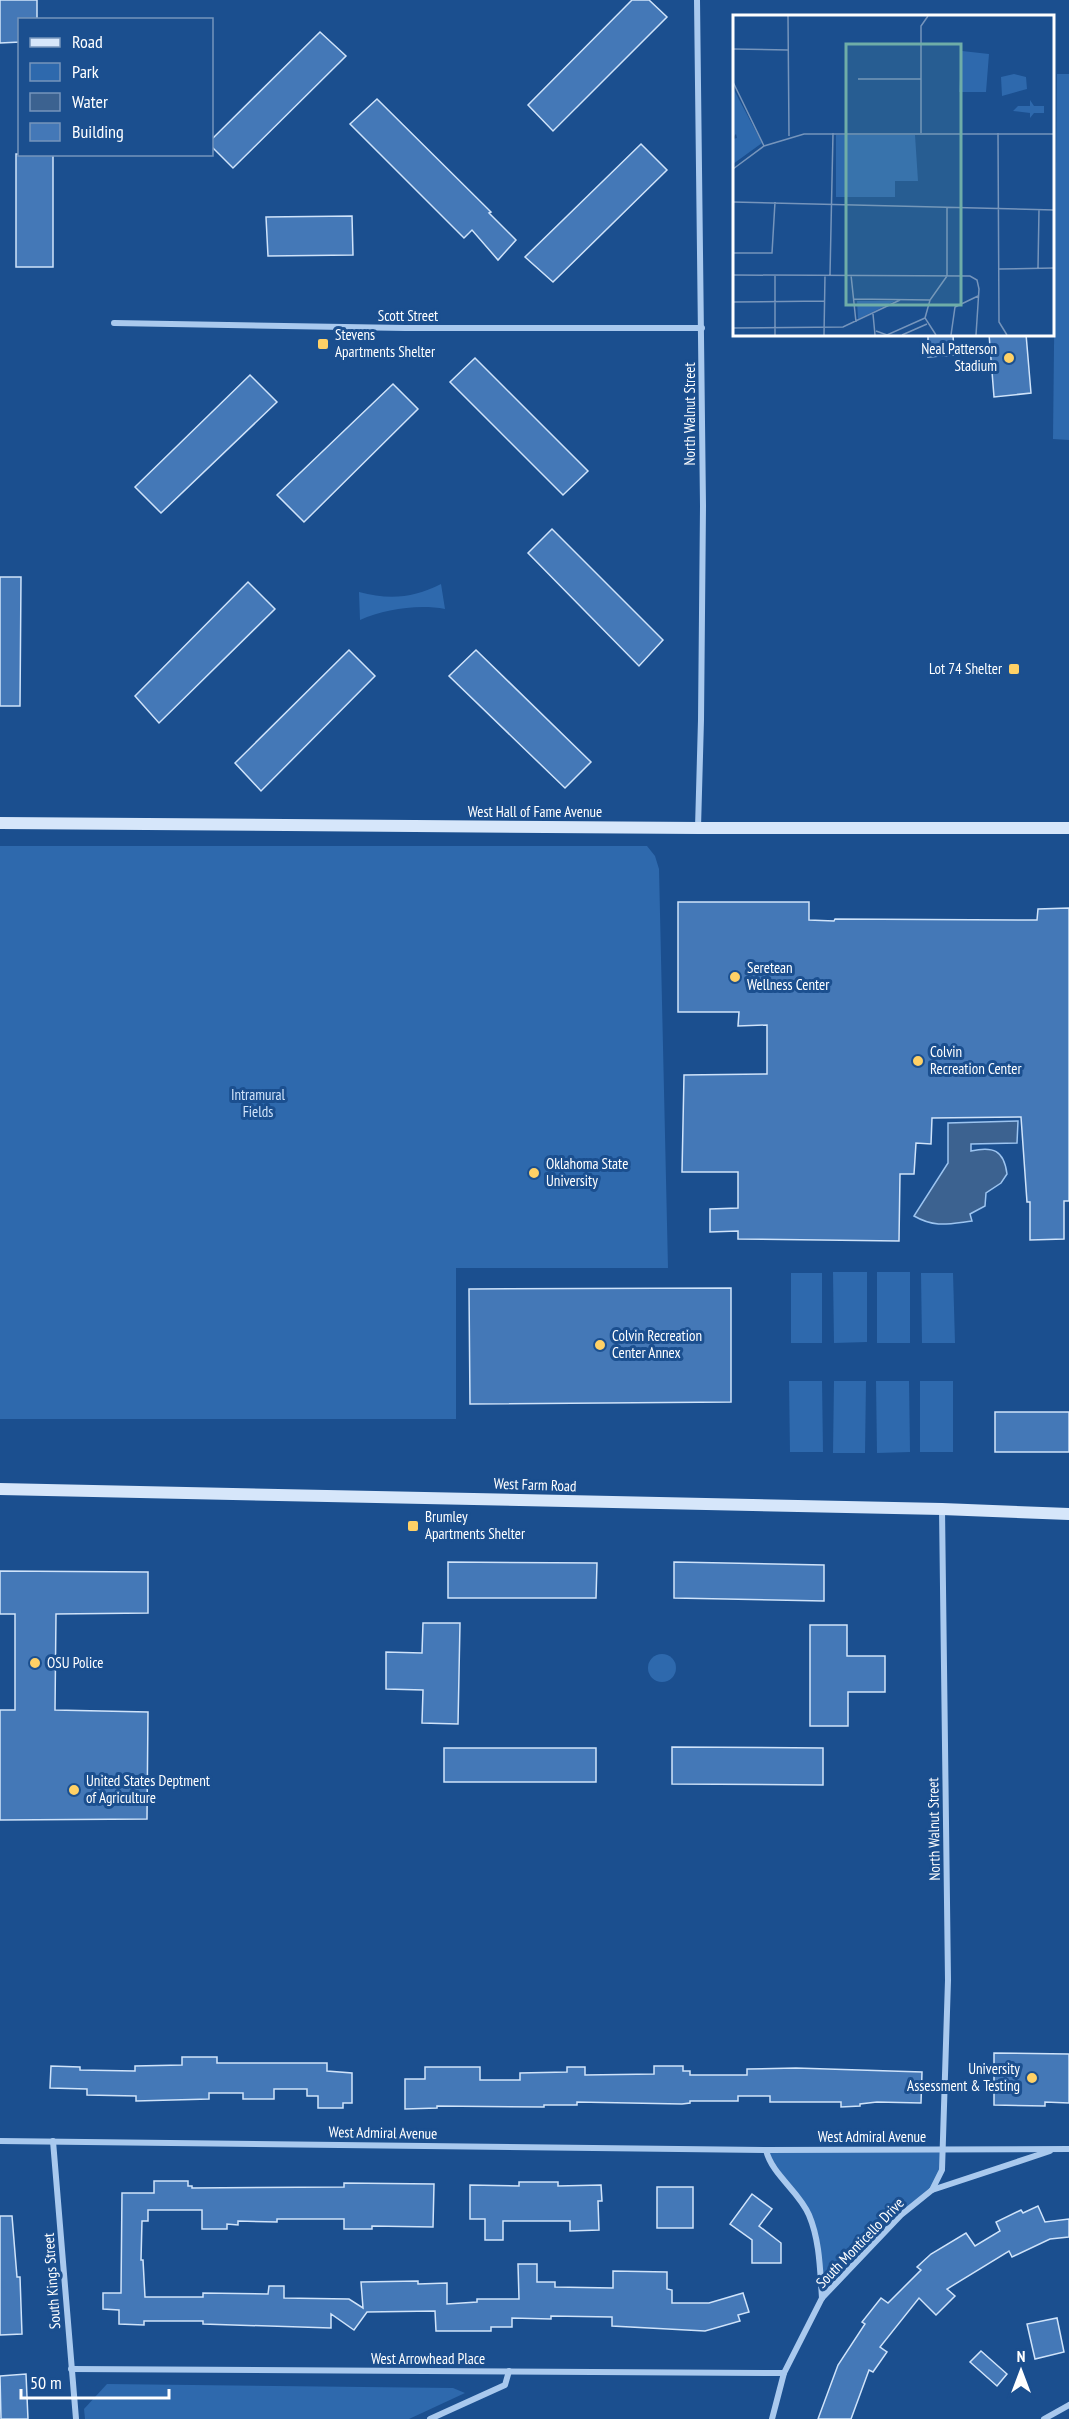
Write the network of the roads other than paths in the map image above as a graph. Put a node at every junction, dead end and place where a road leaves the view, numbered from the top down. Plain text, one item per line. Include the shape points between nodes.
1 (697, 0) edge
2 (114, 323) dead end
3 (702, 328) junction
4 (0, 823) edge
5 (698, 828) junction
6 (1069, 828) edge
7 (0, 1489) edge
8 (942, 1509) junction
9 (1069, 1514) edge
10 (0, 2141) edge
11 (53, 2141) junction
12 (943, 2148) junction
13 (1056, 2149) junction
14 (1069, 2149) edge
15 (766, 2150) junction
16 (932, 2190) junction
17 (822, 2298) junction
18 (71, 2369) junction
19 (508, 2371) junction
20 (784, 2373) junction
21 (1069, 2405) edge
22 (76, 2419) edge
23 (430, 2419) edge
24 (772, 2419) edge
25 (1044, 2419) edge

1 - 3 street, North Walnut Street
2 - 3 street, Scott Street
3 - 5 street, North Walnut Street
4 - 5 street, West Hall of Fame Avenue
5 - 6 street, West Hall of Fame Avenue
7 - 8 street, West Farm Road
8 - 9 street, West Farm Road
8 - 12 street, North Walnut Street via 948,1965
10 - 11 street, West Admiral Avenue
11 - 15 street, West Admiral Avenue
11 - 18 street, South Kings Street
12 - 13 street, South Monticello Drive
12 - 15 street, West Admiral Avenue
12 - 16 street via 942,2170
13 - 14 street, South Monticello Drive
13 - 16 street, South Monticello Drive
15 - 17 street via 769,2162 809,2214 818,2249
16 - 17 street, South Monticello Drive via 901,2215
17 - 20 street, South Monticello Drive
18 - 19 street, West Arrowhead Place
18 - 22 street, South Kings Street
19 - 20 street, West Arrowhead Place
19 - 23 street via 505,2385
20 - 24 street, South Monticello Drive
21 - 25 street

